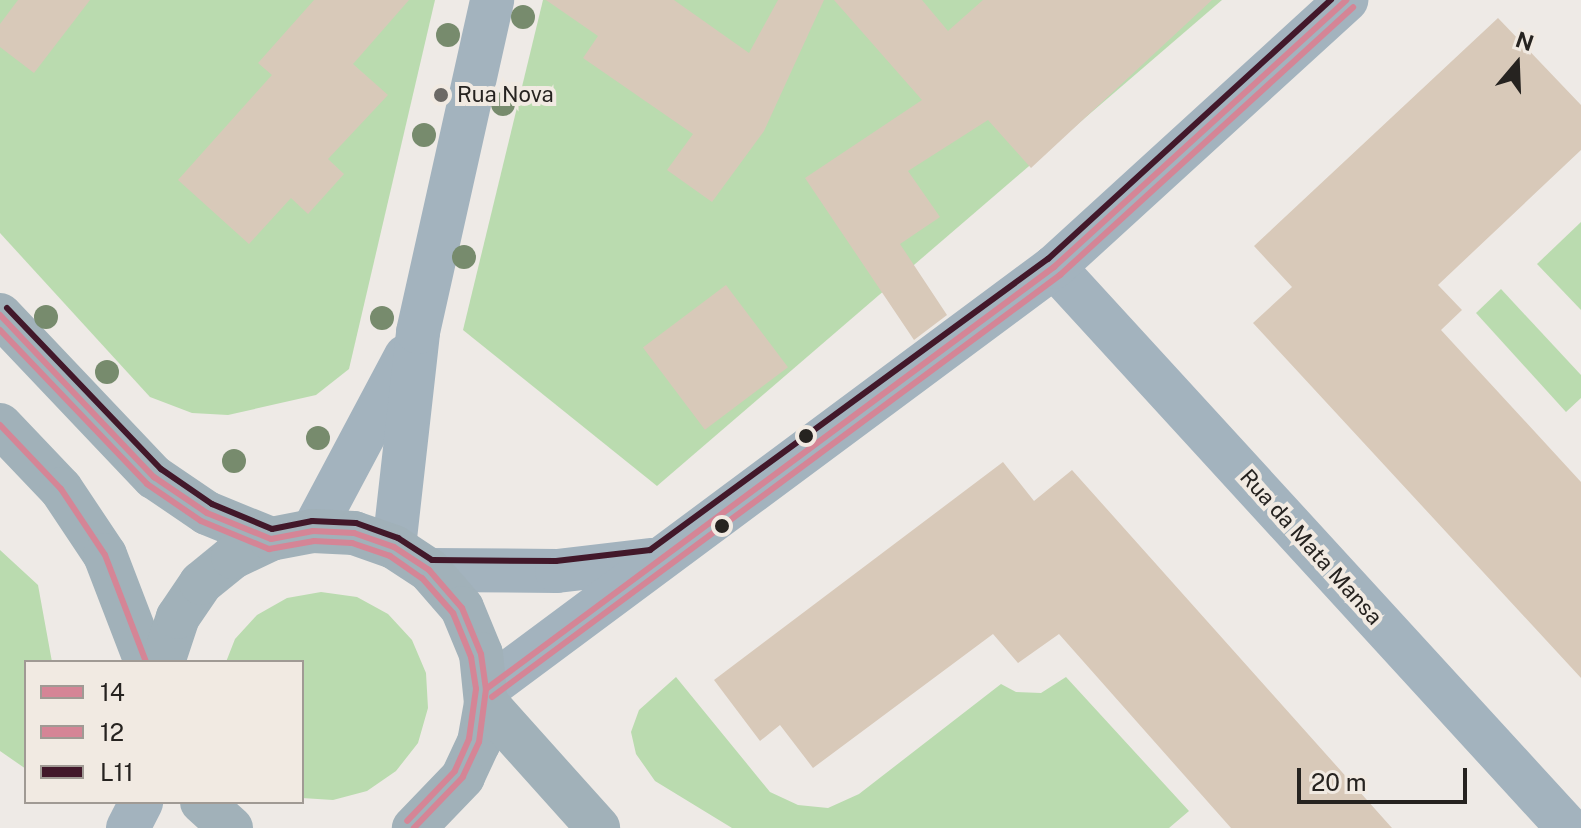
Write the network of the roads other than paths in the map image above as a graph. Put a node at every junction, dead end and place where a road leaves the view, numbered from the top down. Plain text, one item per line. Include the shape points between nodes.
1 (492, 0) edge
2 (1346, 0) edge
3 (1054, 267) junction
4 (0, 315) edge
5 (418, 332) junction
6 (0, 425) edge
7 (292, 535) junction
8 (412, 559) junction
9 (654, 560) junction
10 (145, 660) edge
11 (164, 660) edge
12 (486, 696) junction
13 (140, 804) edge
14 (204, 804) edge
15 (128, 828) edge
16 (231, 828) edge
17 (414, 828) edge
18 (598, 828) edge
19 (1568, 828) edge

1 - 5 street
2 - 3 street
3 - 9 street
3 - 19 street, Rua da Mata Mansa
4 - 7 main road via 154,477 207,513
5 - 7 street
5 - 8 street
6 - 10 main road via 61,489 105,555
7 - 8 main road via 354,533
7 - 11 main road via 233,557 201,583 178,617
8 - 9 street via 557,571
8 - 12 main road via 462,608 481,654
9 - 12 street
12 - 17 main road via 479,742 463,777
12 - 18 main road
13 - 15 street
14 - 16 main road

